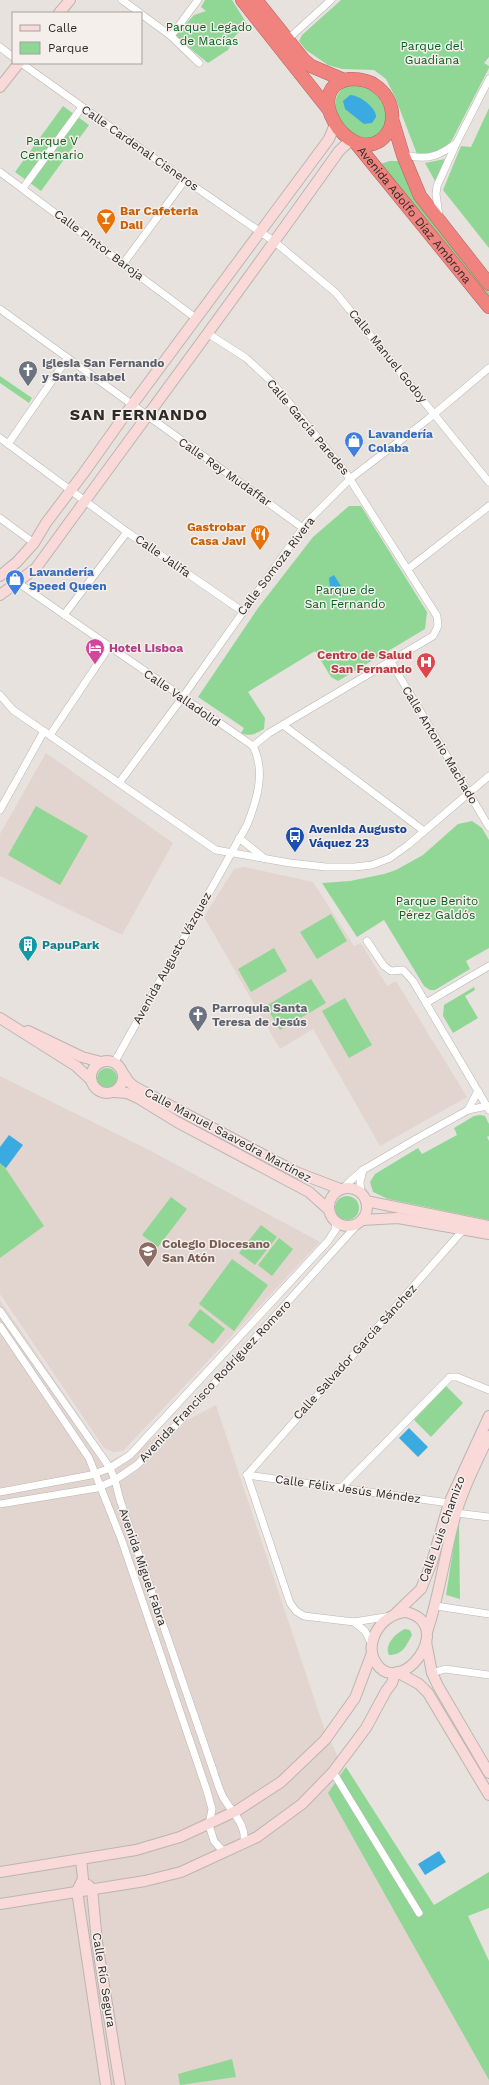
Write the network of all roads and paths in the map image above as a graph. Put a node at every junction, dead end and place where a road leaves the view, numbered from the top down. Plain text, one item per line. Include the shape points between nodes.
1 (70, 0) edge
2 (122, 0) edge
3 (198, 0) edge
4 (242, 0) edge
5 (331, 0) edge
6 (259, 2) edge
7 (60, 12) edge
8 (137, 12) edge
9 (142, 15) edge
10 (171, 36) junction
11 (287, 40) junction
12 (0, 47) edge
13 (12, 56) edge
14 (199, 63) dead end
15 (19, 64) edge
16 (21, 64) edge
17 (489, 78) edge
18 (344, 80) junction
19 (0, 87) edge
20 (82, 108) junction
21 (329, 110) junction
22 (393, 122) junction
23 (335, 124) junction
24 (353, 141) junction
25 (456, 144) junction
26 (410, 156) dead end
27 (0, 172) edge
28 (185, 180) junction
29 (23, 188) junction
30 (441, 224) junction
31 (259, 232) junction
32 (275, 242) junction
33 (123, 264) junction
34 (489, 284) edge
35 (489, 307) edge
36 (0, 309) edge
37 (197, 319) junction
38 (207, 333) junction
39 (67, 359) junction
40 (489, 368) edge
41 (132, 405) junction
42 (434, 413) junction
43 (147, 417) junction
44 (0, 438) edge
45 (8, 444) junction
46 (351, 478) junction
47 (489, 482) edge
48 (71, 490) junction
49 (85, 501) junction
50 (489, 506) edge
51 (0, 518) edge
52 (303, 528) junction
53 (128, 532) junction
54 (34, 543) junction
55 (408, 569) junction
56 (0, 576) edge
57 (17, 582) junction
58 (0, 595) edge
59 (242, 611) junction
60 (64, 615) junction
61 (109, 647) junction
62 (391, 662) junction
63 (0, 695) edge
64 (182, 698) junction
65 (283, 725) junction
66 (44, 731) junction
67 (50, 735) junction
68 (252, 746) junction
69 (489, 776) edge
70 (119, 783) junction
71 (468, 794) junction
72 (0, 810) edge
73 (489, 827) edge
74 (424, 831) junction
75 (239, 838) junction
76 (231, 854) junction
77 (266, 860) junction
78 (367, 941) dead end
79 (489, 966) edge
80 (426, 1003) junction
81 (4, 1020) edge
82 (101, 1062) junction
83 (114, 1062) junction
84 (123, 1073) junction
85 (90, 1079) junction
86 (478, 1091) junction
87 (114, 1092) junction
88 (488, 1108) edge
89 (468, 1110) junction
90 (363, 1170) junction
91 (342, 1189) junction
92 (364, 1197) junction
93 (328, 1209) junction
94 (335, 1222) junction
95 (360, 1222) junction
96 (489, 1226) edge
97 (464, 1229) junction
98 (489, 1234) edge
99 (0, 1311) edge
100 (0, 1326) edge
101 (489, 1390) edge
102 (489, 1416) edge
103 (489, 1436) edge
104 (110, 1468) junction
105 (95, 1474) junction
106 (247, 1475) junction
107 (115, 1480) junction
108 (101, 1486) junction
109 (341, 1488) junction
110 (0, 1492) edge
111 (450, 1503) junction
112 (0, 1504) edge
113 (456, 1513) junction
114 (489, 1517) edge
115 (436, 1606) junction
116 (394, 1614) junction
117 (489, 1614) edge
118 (354, 1622) junction
119 (427, 1632) junction
120 (426, 1642) junction
121 (372, 1649) junction
122 (396, 1672) junction
123 (432, 1673) junction
124 (489, 1675) edge
125 (392, 1683) junction
126 (419, 1684) junction
127 (333, 1772) junction
128 (489, 1772) edge
129 (489, 1795) edge
130 (233, 1813) junction
131 (209, 1825) junction
132 (244, 1844) junction
133 (230, 1851) junction
134 (81, 1859) junction
135 (0, 1872) edge
136 (85, 1890) junction
137 (58, 1895) junction
138 (0, 1904) edge
139 (419, 1913) dead end
140 (84, 1943) junction
141 (106, 2085) edge
142 (120, 2085) edge

1 - 7 main road
2 - 8 street
3 - 10 street
4 - 21 highway
5 - 11 street
6 - 11 highway
9 - 10 street
10 - 14 street
11 - 18 highway via 311,66
12 - 13 street
15 - 19 main road
16 - 20 street, Calle Cardenal Cisneros
17 - 25 street
18 - 21 highway via 331,92
18 - 22 highway via 359,79 377,86 389,102
20 - 28 street, Calle Cardenal Cisneros
20 - 29 street
21 - 23 highway
22 - 24 highway via 385,137 377,142 370,144
22 - 30 highway, Avenida Adolfo Díaz Ambrona via 413,182
23 - 24 highway
23 - 31 main road via 329,139
24 - 32 main road via 339,150
24 - 35 highway, Avenida Adolfo Díaz Ambrona
25 - 26 street via 430,158
25 - 30 street via 436,194
27 - 29 street, Calle Pintor Baroja
28 - 31 street, Calle Cardenal Cisneros
28 - 33 street
29 - 33 street, Calle Pintor Baroja
30 - 34 highway, Avenida Adolfo Díaz Ambrona
31 - 32 street, Calle Cardenal Cisneros
31 - 37 main road
32 - 38 main road
32 - 42 street, Calle Manuel Godoy via 336,293
33 - 37 street, Calle Pintor Baroja
36 - 39 street, Calle Rey Mudaffar
37 - 41 main road
38 - 43 main road
38 - 46 street, Calle García Paredes via 246,358 272,382
39 - 41 street, Calle Rey Mudaffar
39 - 45 street
40 - 42 street, Calle Somoza Rivera
41 - 43 street, Calle Rey Mudaffar
41 - 48 main road
42 - 46 street, Calle Somoza Rivera
42 - 47 street, Calle Manuel Godoy
43 - 49 main road
43 - 52 street, Calle Rey Mudaffar
44 - 45 street, Calle Jalifa
45 - 48 street, Calle Jalifa
46 - 52 street, Calle Somoza Rivera
46 - 55 street
48 - 49 street, Calle Jalifa
48 - 54 main road
49 - 53 street, Calle Jalifa
49 - 57 main road via 36,568
50 - 55 street
51 - 54 street
52 - 59 street, Calle Somoza Rivera
53 - 59 street, Calle Jalifa
53 - 60 street
54 - 56 main road
55 - 62 street via 437,616 438,626 433,636
57 - 58 main road
57 - 60 street, Calle Valladolid
59 - 64 street, Calle Somoza Rivera
60 - 61 street, Calle Valladolid
61 - 64 street, Calle Valladolid
61 - 67 street
62 - 65 street
62 - 71 street, Calle Antonio Machado
63 - 66 street via 13,710
64 - 68 street, Calle Valladolid
64 - 70 street, Calle Somoza Rivera
65 - 68 street
65 - 74 street
66 - 67 street
66 - 72 street
67 - 70 street
68 - 75 street via 260,774 256,803
69 - 71 street
70 - 76 street via 216,850
71 - 73 street, Calle Antonio Machado
71 - 74 street
74 - 77 street via 390,858 372,865 326,867
75 - 76 street
75 - 77 street
76 - 77 street
76 - 83 street, Avenida Augusto Vázquez
78 - 80 street via 384,966 391,971 403,970
79 - 80 street
80 - 86 street
81 - 82 main road via 82,1057
81 - 85 main road via 76,1066
82 - 83 main road
82 - 85 main road via 94,1066
83 - 84 main road
84 - 87 main road via 123,1082
84 - 91 main road, Calle Manuel Saavedra Martínez via 128,1082 135,1087 296,1172
85 - 87 main road via 97,1090 105,1094
86 - 88 street
86 - 89 street
87 - 93 main road, Calle Manuel Saavedra Martínez via 127,1093 138,1098 177,1122 309,1192
88 - 89 street
89 - 90 street
90 - 91 street
90 - 92 street via 360,1182
91 - 92 main road via 355,1189
91 - 93 main road via 331,1198
92 - 95 main road via 367,1212
92 - 96 main road
93 - 94 main road
94 - 95 main road via 346,1227
94 - 104 street, Avenida Francisco Rodríguez Romero via 336,1229 328,1241 147,1438 130,1455
95 - 97 main road via 398,1218
95 - 107 street, Avenida Francisco Rodríguez Romero via 181,1420 137,1465
97 - 98 main road
97 - 106 street, Calle Salvador García Sánchez
99 - 104 street, Avenida Miguel Fabra
100 - 105 street, Avenida Miguel Fabra via 89,1458
101 - 109 street via 457,1377 450,1377
102 - 111 main road, Calle Luis Chamizo
103 - 113 main road, Calle Luis Chamizo
104 - 105 street, Avenida Francisco Rodríguez Romero
104 - 107 street, Avenida Miguel Fabra
105 - 108 street, Avenida Miguel Fabra
105 - 110 street, Avenida Francisco Rodríguez Romero
106 - 109 street, Calle Félix Jesús Méndez
106 - 118 street via 290,1603 304,1616
107 - 108 street, Avenida Francisco Rodríguez Romero
107 - 130 street, Avenida Miguel Fabra via 222,1796
108 - 112 street, Avenida Francisco Rodríguez Romero
108 - 131 street, Avenida Miguel Fabra via 207,1790 212,1810
109 - 111 street, Calle Félix Jesús Méndez
111 - 116 main road, Calle Luis Chamizo via 421,1589
113 - 114 street
113 - 115 main road, Calle Luis Chamizo
115 - 117 street
115 - 119 main road, Calle Luis Chamizo
116 - 118 street
116 - 119 main road via 406,1612 416,1615 424,1623
116 - 121 main road via 378,1628
118 - 121 street via 365,1631
119 - 120 main road
120 - 122 main road via 416,1661
120 - 123 main road
121 - 122 main road via 379,1667
121 - 130 main road via 356,1698 325,1740 281,1782
122 - 125 main road
122 - 126 main road
123 - 124 street via 445,1670
123 - 128 main road
125 - 126 main road via 398,1681
125 - 127 main road via 366,1728
126 - 129 main road via 428,1693
127 - 132 main road via 302,1804 276,1825
127 - 139 street
130 - 131 main road
130 - 132 street, Avenida Miguel Fabra via 244,1830
131 - 133 street, Avenida Miguel Fabra via 214,1841 222,1850
131 - 134 main road via 136,1850
132 - 133 main road
133 - 136 main road via 181,1872 145,1881
134 - 135 main road
134 - 136 main road
136 - 137 main road
136 - 140 main road, Calle Río Segura
136 - 142 main road, Calle Río Segura via 97,1942
137 - 138 main road
137 - 140 main road via 74,1904
140 - 141 main road, Calle Río Segura

